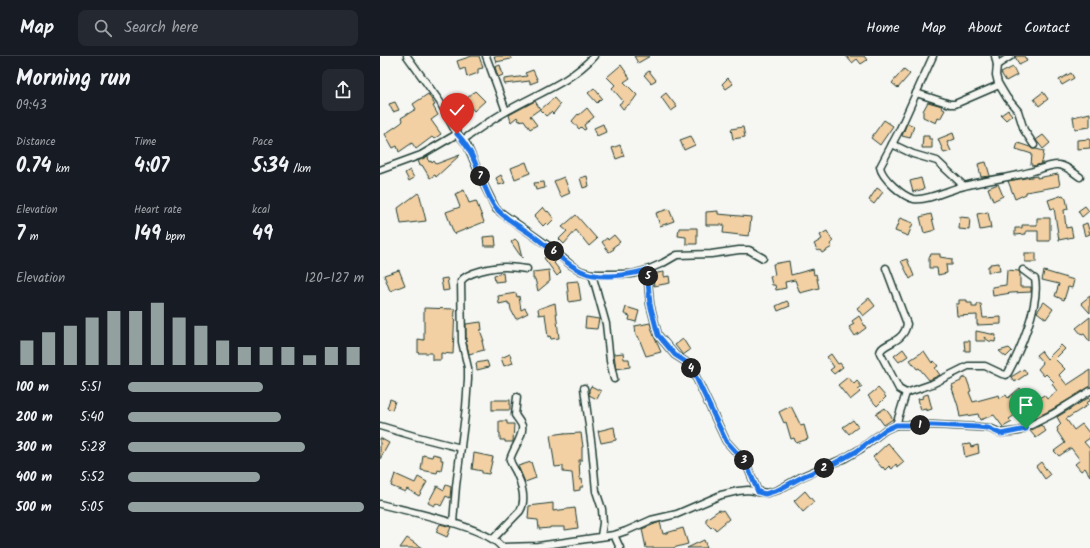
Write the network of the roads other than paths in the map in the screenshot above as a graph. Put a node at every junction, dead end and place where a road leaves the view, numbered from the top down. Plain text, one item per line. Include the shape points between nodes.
1 (407, 56) edge
2 (486, 56) edge
3 (594, 56) edge
4 (933, 56) edge
5 (995, 56) edge
6 (1011, 56) edge
7 (997, 65) junction
8 (999, 85) junction
9 (916, 93) junction
10 (506, 111) junction
11 (457, 134) junction
12 (463, 140) junction
13 (892, 144) junction
14 (1034, 145) dead end
15 (380, 170) edge
16 (1080, 177) dead end
17 (964, 186) junction
18 (763, 258) dead end
19 (886, 268) dead end
20 (527, 269) dead end
21 (647, 270) junction
22 (1023, 270) dead end
23 (592, 274) junction
24 (614, 379) dead end
25 (584, 388) dead end
26 (1090, 391) edge
27 (906, 393) junction
28 (517, 397) dead end
29 (896, 425) junction
30 (380, 426) edge
31 (460, 448) junction
32 (758, 492) junction
33 (380, 504) edge
34 (453, 523) junction
35 (614, 535) junction
36 (601, 536) junction
37 (492, 540) junction
38 (502, 548) edge
39 (620, 548) edge

1 - 11 street via 440,102
2 - 10 street
3 - 10 street via 560,82
4 - 9 street
5 - 7 street
6 - 7 street
7 - 8 street
8 - 9 street via 955,104
8 - 14 street via 1018,111 1024,130
9 - 13 street
10 - 12 street
11 - 12 street
11 - 15 street via 421,155
12 - 23 street via 498,210 571,265
13 - 17 street via 937,162
13 - 17 street via 880,169 886,180 910,197 928,197
16 - 17 street via 1066,167 1058,165
18 - 21 street via 745,250 679,255
19 - 27 street via 907,324 902,336 882,348 880,353 899,389
20 - 31 street via 501,267 472,273 461,282 462,342 468,379
21 - 23 street via 622,275
21 - 32 street via 650,304 658,335 694,373 726,441 746,463
22 - 27 street via 1035,279 1035,299 1026,335 1008,373 1002,374 985,366 968,366 932,384
23 - 24 street via 606,324
25 - 36 street via 596,491 602,509
26 - 29 street via 1019,431 1001,434 988,428 977,427
27 - 29 street
28 - 37 street via 515,415 522,430 510,460 521,485 523,505
29 - 32 street via 833,464 778,490 765,494
30 - 31 street
31 - 34 street
32 - 35 street via 748,490 721,495 684,511 651,520
33 - 34 street
34 - 37 street via 468,527
35 - 36 street
35 - 39 street
36 - 38 street via 538,546
37 - 38 street

